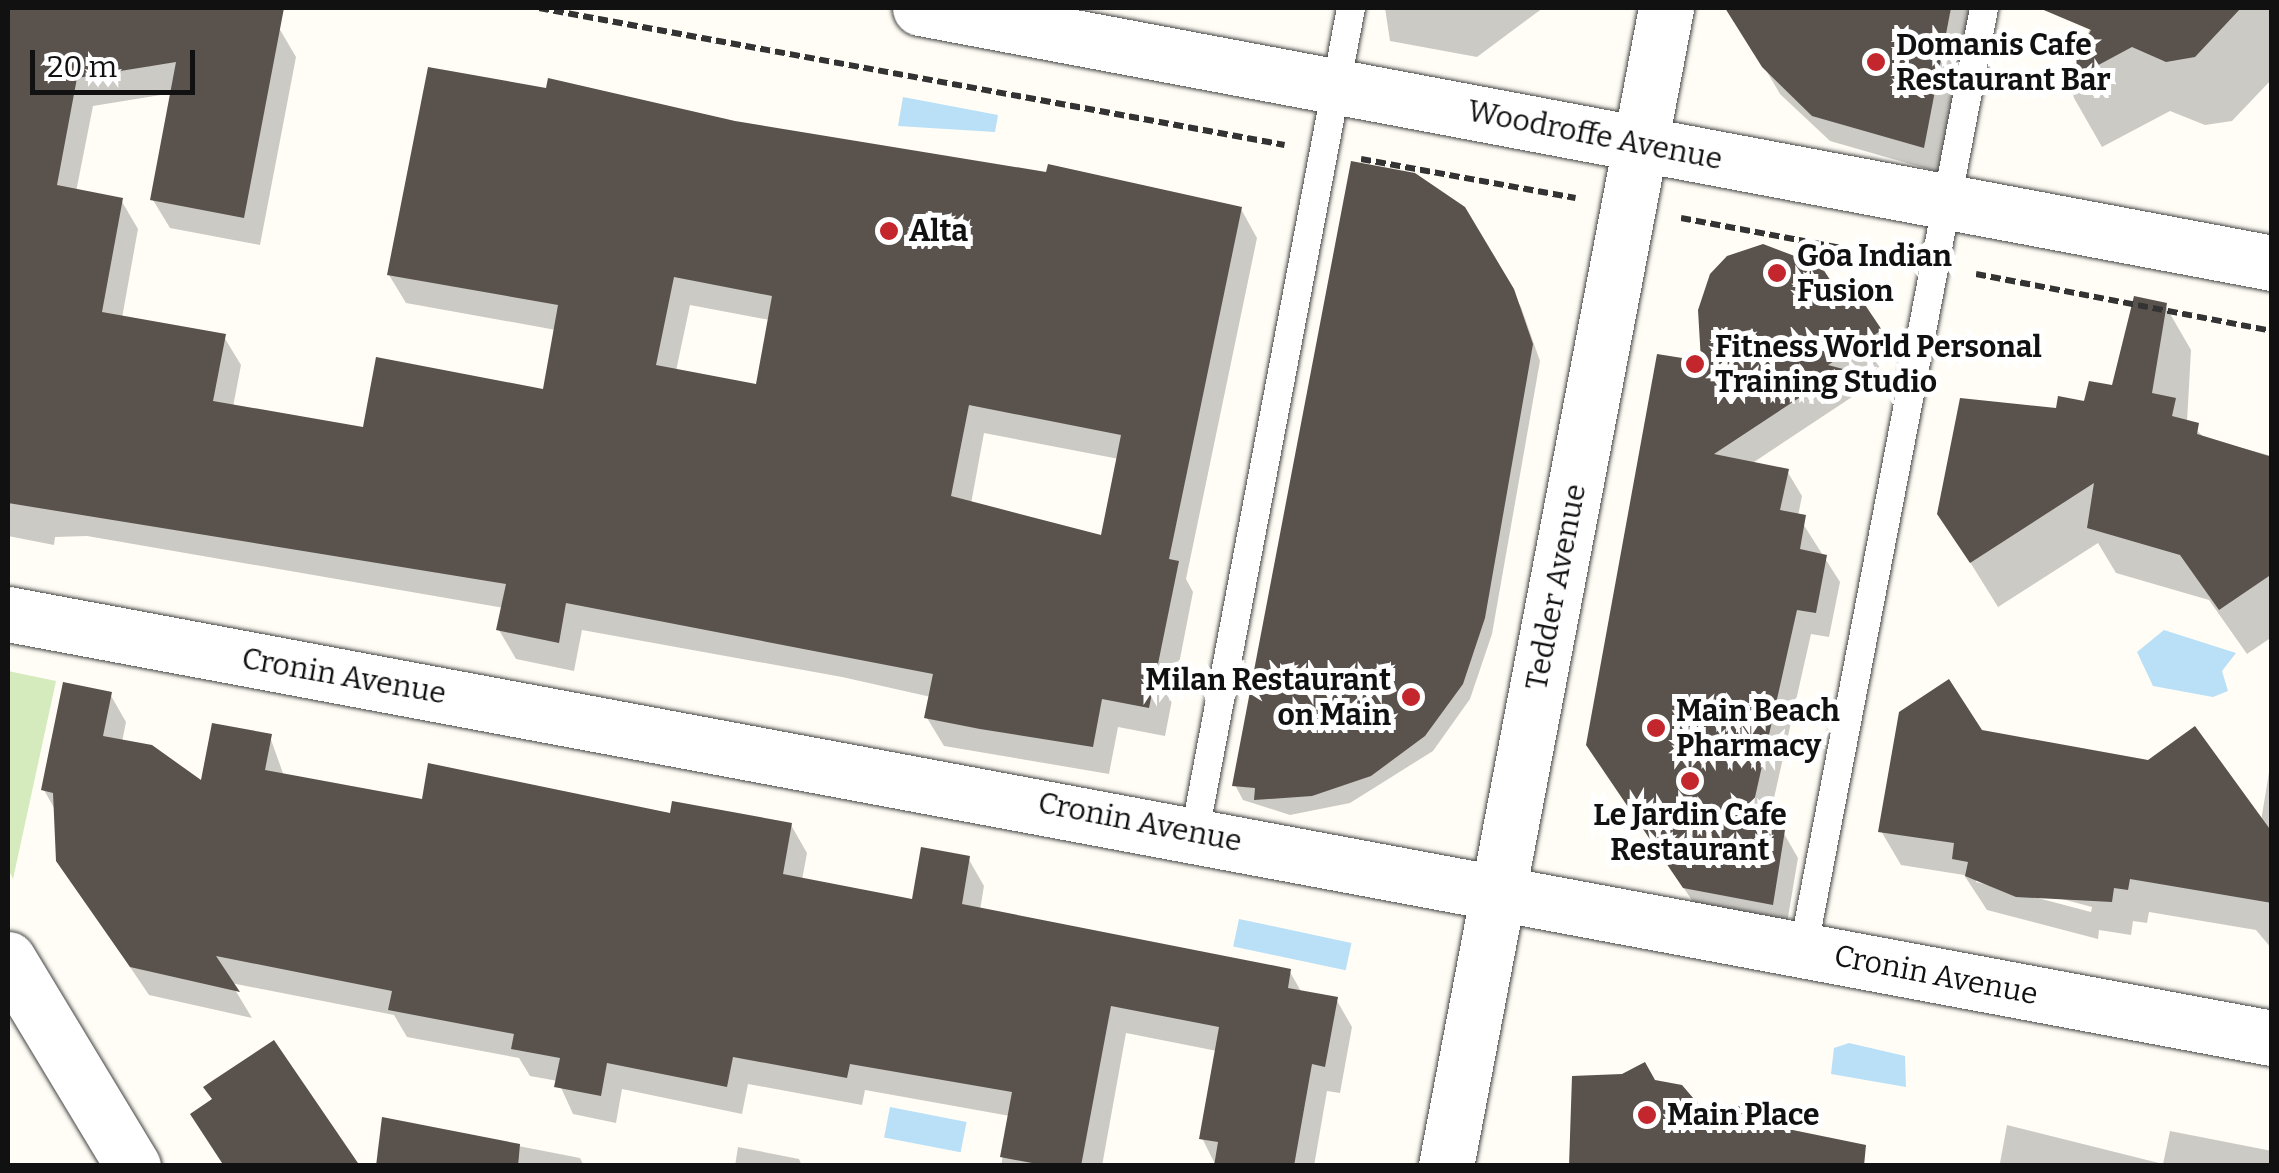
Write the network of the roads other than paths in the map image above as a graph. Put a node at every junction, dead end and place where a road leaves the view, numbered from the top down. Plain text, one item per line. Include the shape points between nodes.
1 (920, 8) edge
2 (1351, 8) edge
3 (1666, 8) edge
4 (1984, 8) edge
5 (1337, 82) junction
6 (1640, 146) junction
7 (1946, 203) junction
8 (2272, 263) edge
9 (8, 614) edge
10 (1195, 832) junction
11 (1498, 894) junction
12 (1803, 951) junction
13 (8, 960) edge
14 (2272, 1038) edge
15 (133, 1166) edge
16 (1446, 1166) edge

1 - 5 street, Woodroffe Avenue
2 - 5 lane
3 - 6 street, Tedder Avenue
4 - 7 lane
5 - 6 street, Woodroffe Avenue
5 - 10 lane
6 - 7 street, Woodroffe Avenue
6 - 11 street, Tedder Avenue
7 - 8 street, Woodroffe Avenue
7 - 12 lane
9 - 10 street, Cronin Avenue
10 - 11 street, Cronin Avenue
11 - 12 street, Cronin Avenue
11 - 16 street, Tedder Avenue
12 - 14 street, Cronin Avenue
13 - 15 street

